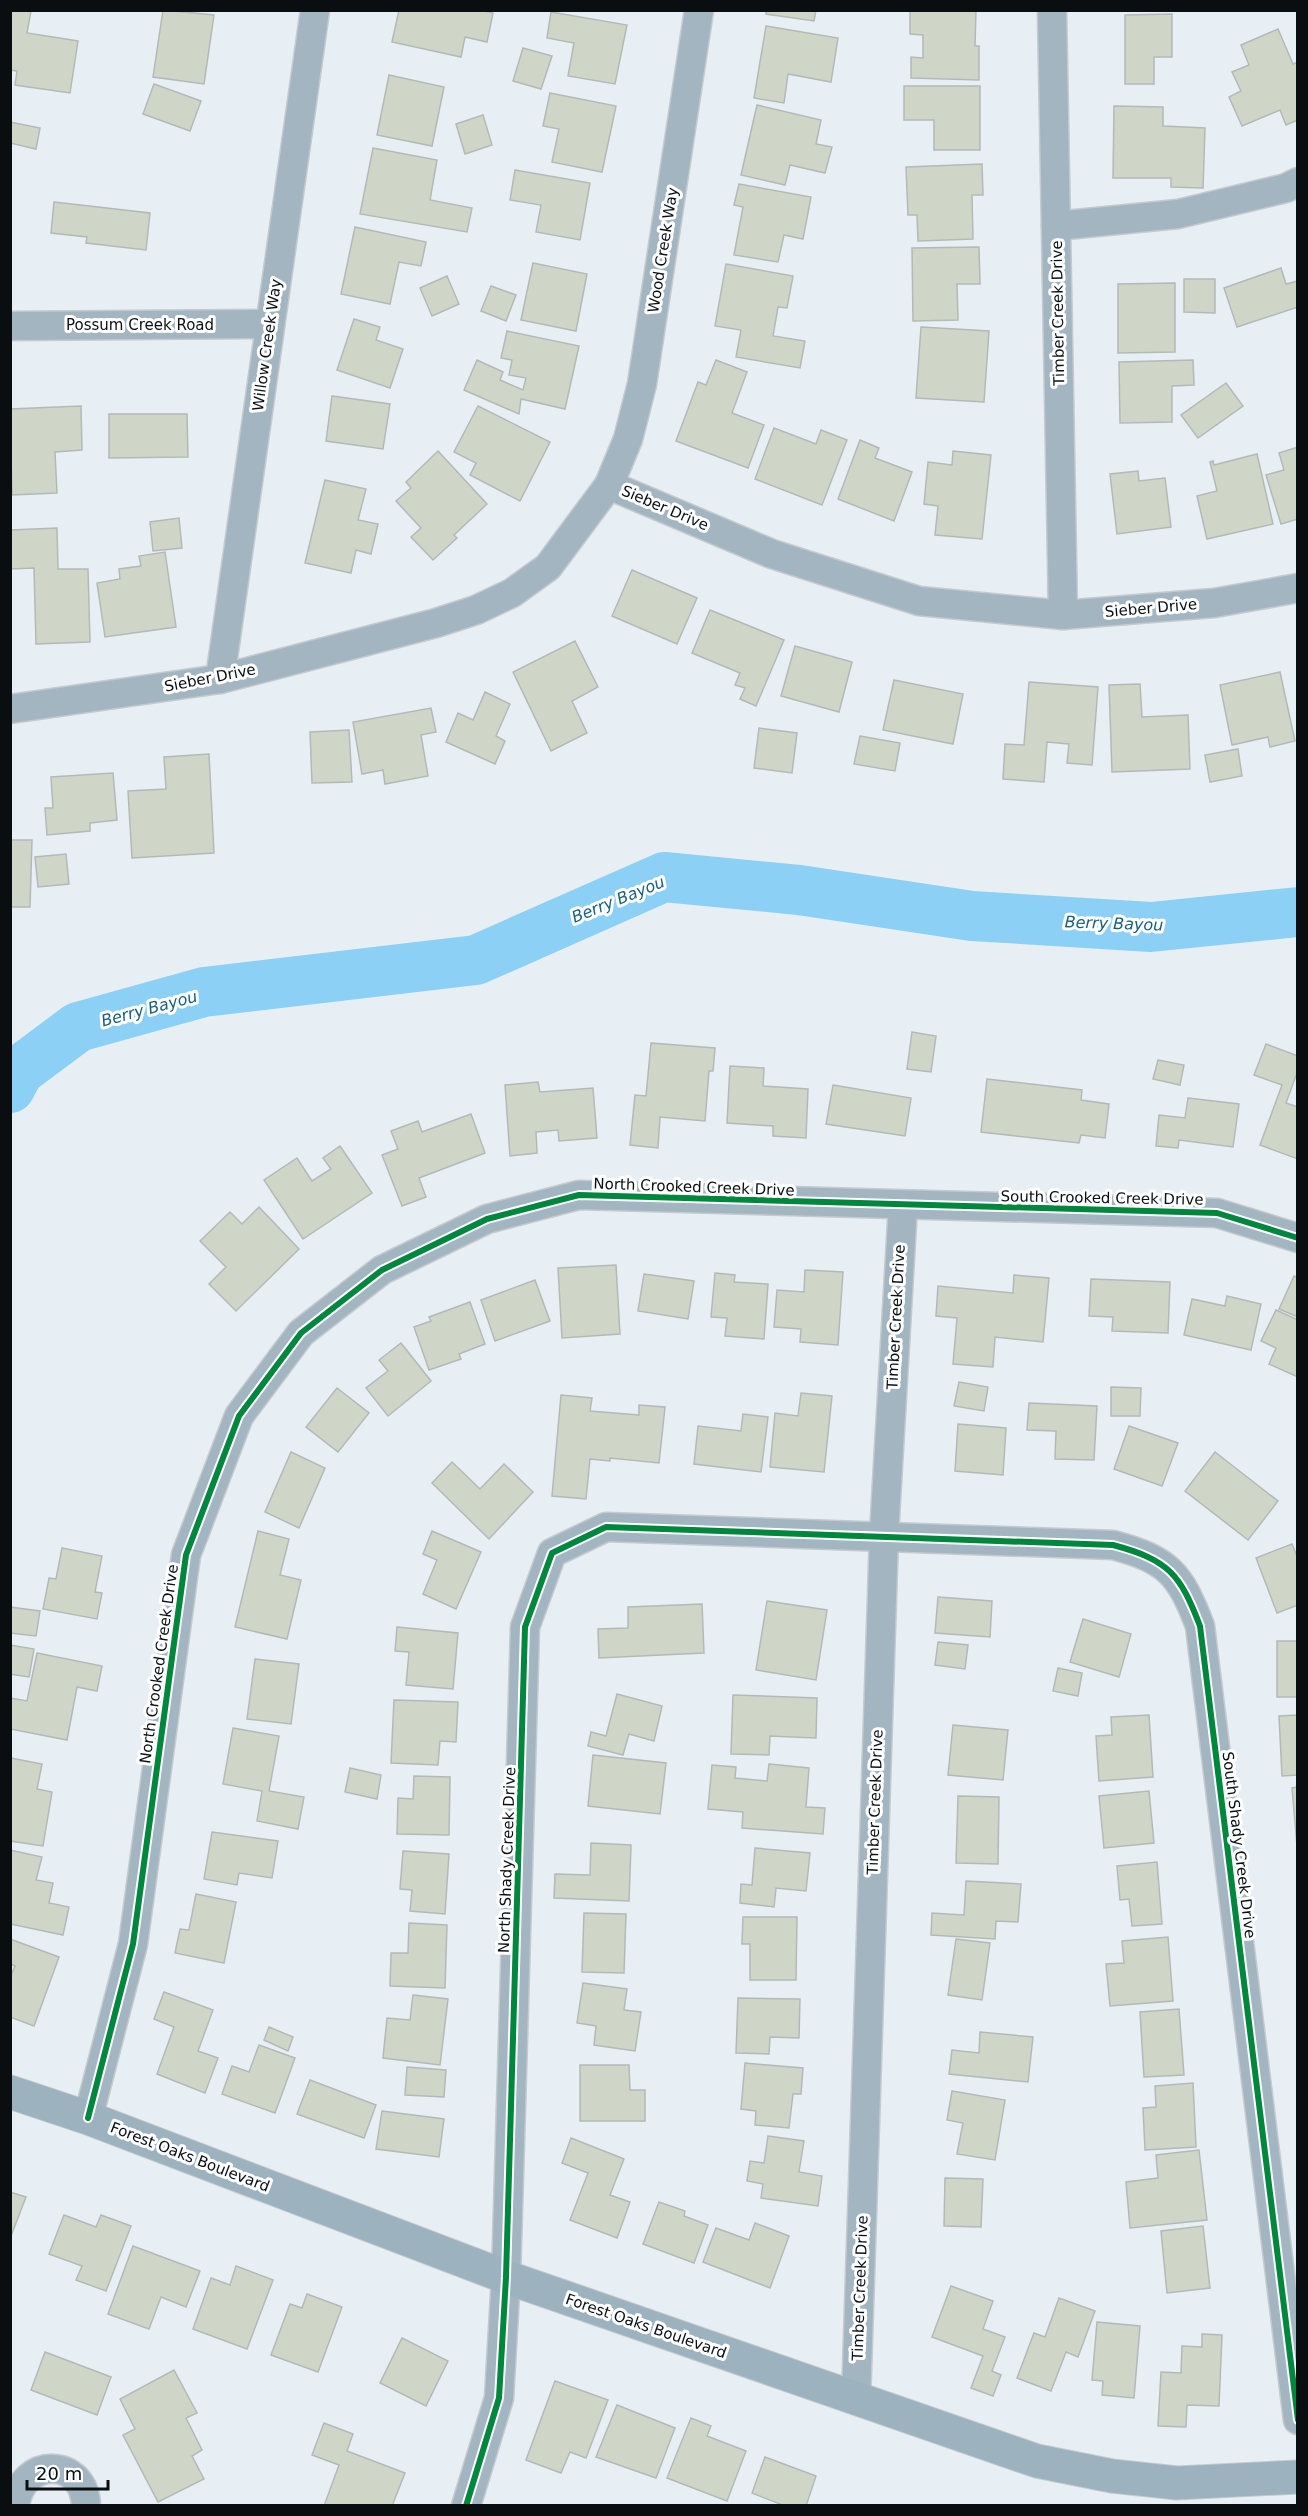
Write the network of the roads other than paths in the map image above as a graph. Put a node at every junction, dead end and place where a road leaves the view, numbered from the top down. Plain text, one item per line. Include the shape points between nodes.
1 (315, 10) edge
2 (699, 10) edge
3 (1052, 10) edge
4 (1298, 182) edge
5 (1056, 226) junction
6 (270, 324) junction
7 (10, 326) edge
8 (609, 484) junction
9 (1298, 588) edge
10 (1063, 615) junction
11 (220, 680) junction
12 (10, 709) edge
13 (903, 1205) junction
14 (1298, 1238) edge
15 (884, 1536) junction
16 (10, 2092) edge
17 (88, 2118) junction
18 (507, 2277) junction
19 (856, 2400) junction
20 (1298, 2420) edge
21 (1298, 2476) edge
22 (10, 2504) edge
23 (86, 2505) edge
24 (465, 2505) edge

1 - 6 street, Willow Creek Way
2 - 8 street, Wood Creek Way via 642,384 628,439
3 - 5 street, Timber Creek Drive
4 - 5 street via 1178,214
5 - 10 street, Timber Creek Drive
6 - 7 street, Possum Creek Road
6 - 11 street, Willow Creek Way
8 - 10 street, Sieber Drive via 772,554 919,601
8 - 11 street, Sieber Drive via 548,567 512,593 436,623
9 - 10 street, Sieber Drive via 1214,603
11 - 12 street, Sieber Drive
13 - 14 street, South Crooked Creek Drive via 1217,1213
13 - 15 street, Timber Creek Drive
13 - 17 street, North Crooked Creek Drive via 579,1195 487,1219 382,1270 301,1333 239,1416 186,1555 133,1944
15 - 18 street, North Shady Creek Drive via 606,1527 552,1553 525,1627
15 - 19 street, Timber Creek Drive
15 - 20 street, South Shady Creek Drive via 1113,1545 1142,1553 1168,1570 1185,1588 1200,1626
16 - 17 street, Forest Oaks Boulevard
17 - 18 street, Forest Oaks Boulevard
18 - 19 street, Forest Oaks Boulevard
18 - 24 street, North Shady Creek Drive via 499,2397
19 - 21 street, Forest Oaks Boulevard via 1037,2461 1112,2476 1178,2483
22 - 23 street via 15,2505 16,2494 30,2475 53,2468 74,2477

